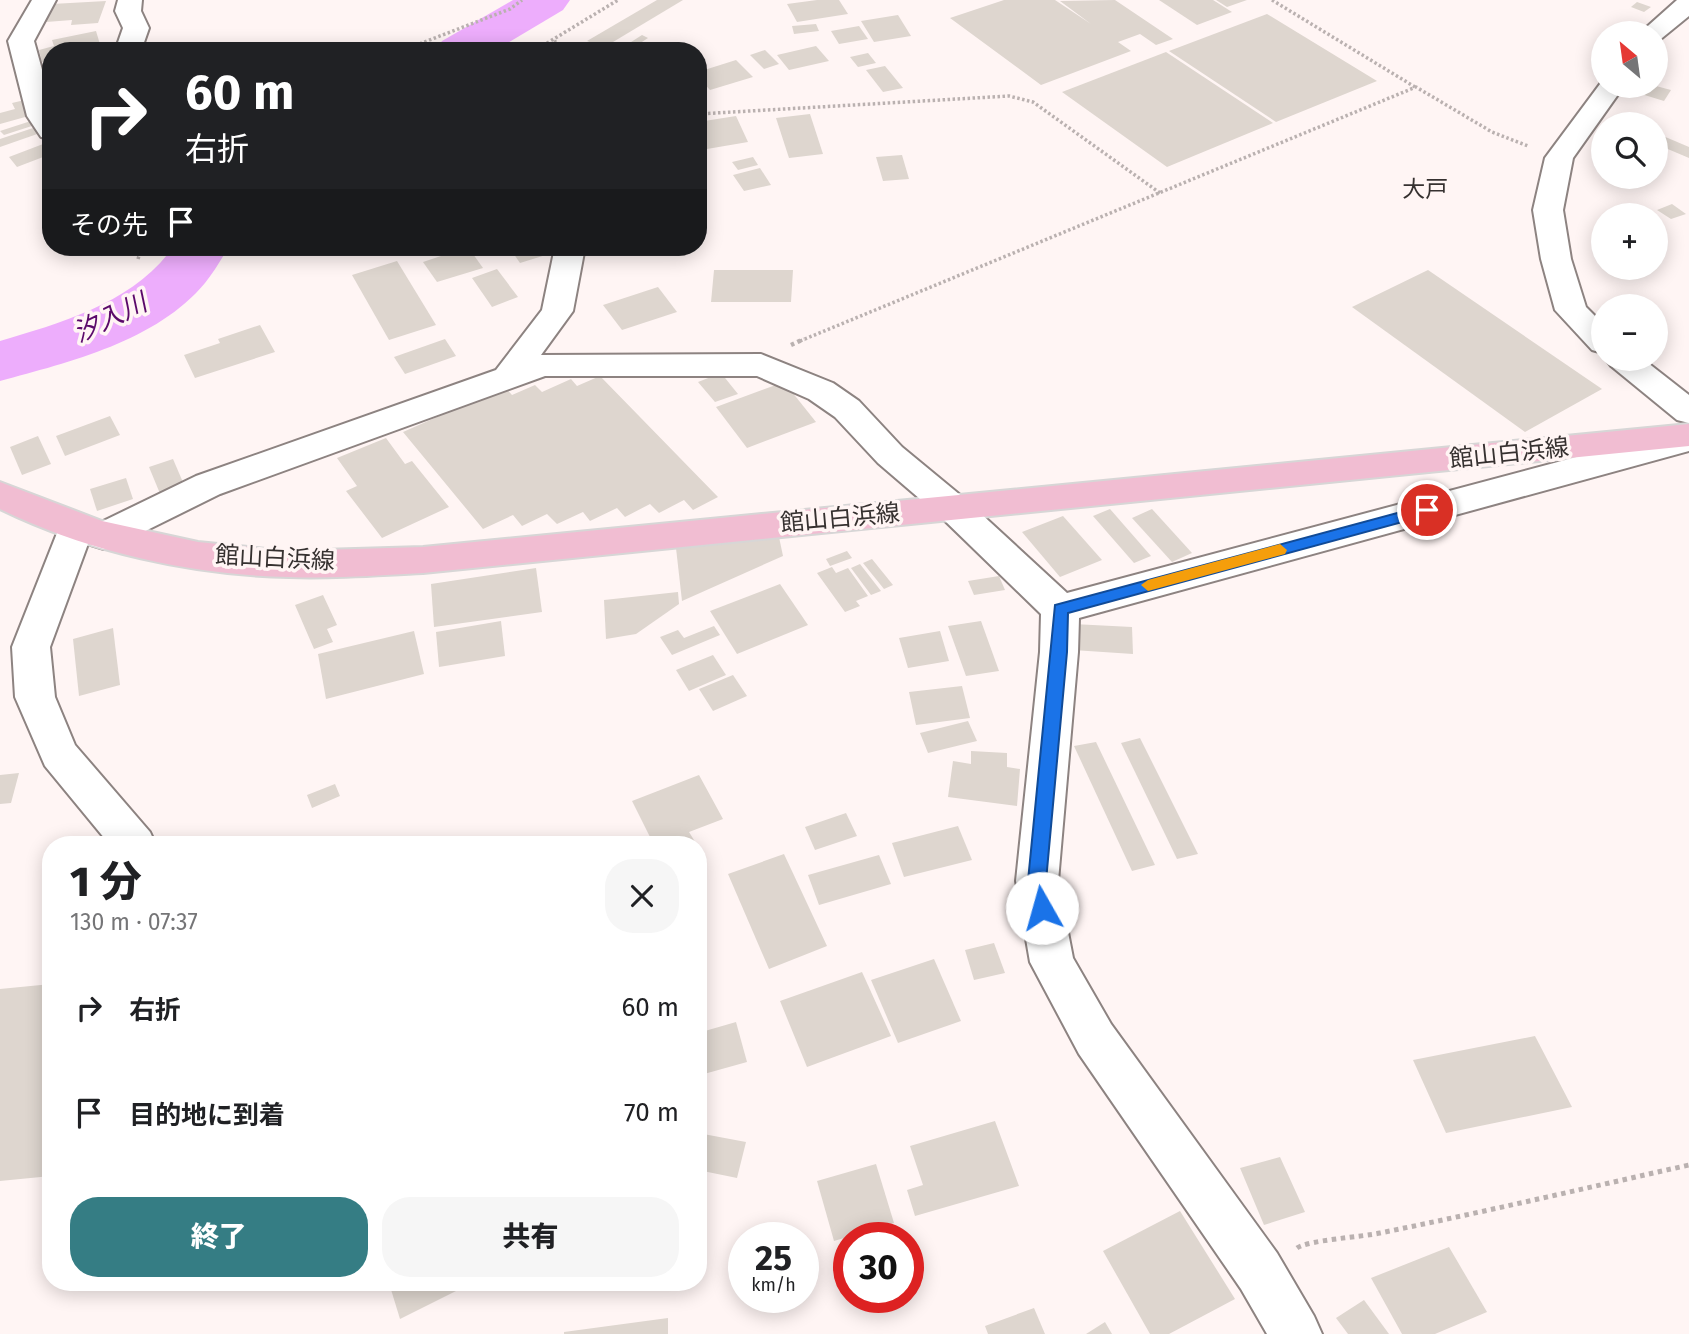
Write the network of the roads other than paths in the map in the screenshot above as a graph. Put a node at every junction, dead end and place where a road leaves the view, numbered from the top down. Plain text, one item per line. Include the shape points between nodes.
1 (44, 0) edge
2 (130, 0) edge
3 (1689, 3) edge
4 (1667, 21) edge
5 (131, 42) edge
6 (1602, 98) edge
7 (42, 118) edge
8 (568, 256) edge
9 (1591, 330) edge
10 (1637, 371) edge
11 (509, 376) junction
12 (1689, 412) edge
13 (1689, 437) edge
14 (0, 494) edge
15 (953, 508) junction
16 (90, 531) junction
17 (1060, 609) junction
18 (127, 836) edge
19 (1296, 1334) edge

1 - 7 street via 21,41
2 - 5 street via 128,12 136,28
3 - 4 street
6 - 9 street via 1559,158 1548,210 1571,310
8 - 11 street via 557,311
10 - 12 street
11 - 15 street via 542,365 761,365 821,391 847,409 890,455
11 - 16 street
13 - 15 main road, 館山白浜線
13 - 17 street
14 - 16 main road, 館山白浜線 via 37,513
15 - 16 main road, 館山白浜線 via 423,560 270,563 182,552
15 - 17 street
16 - 18 street via 31,647 35,697 59,754
17 - 19 street via 1037,881 1052,962 1095,1039 1259,1271

